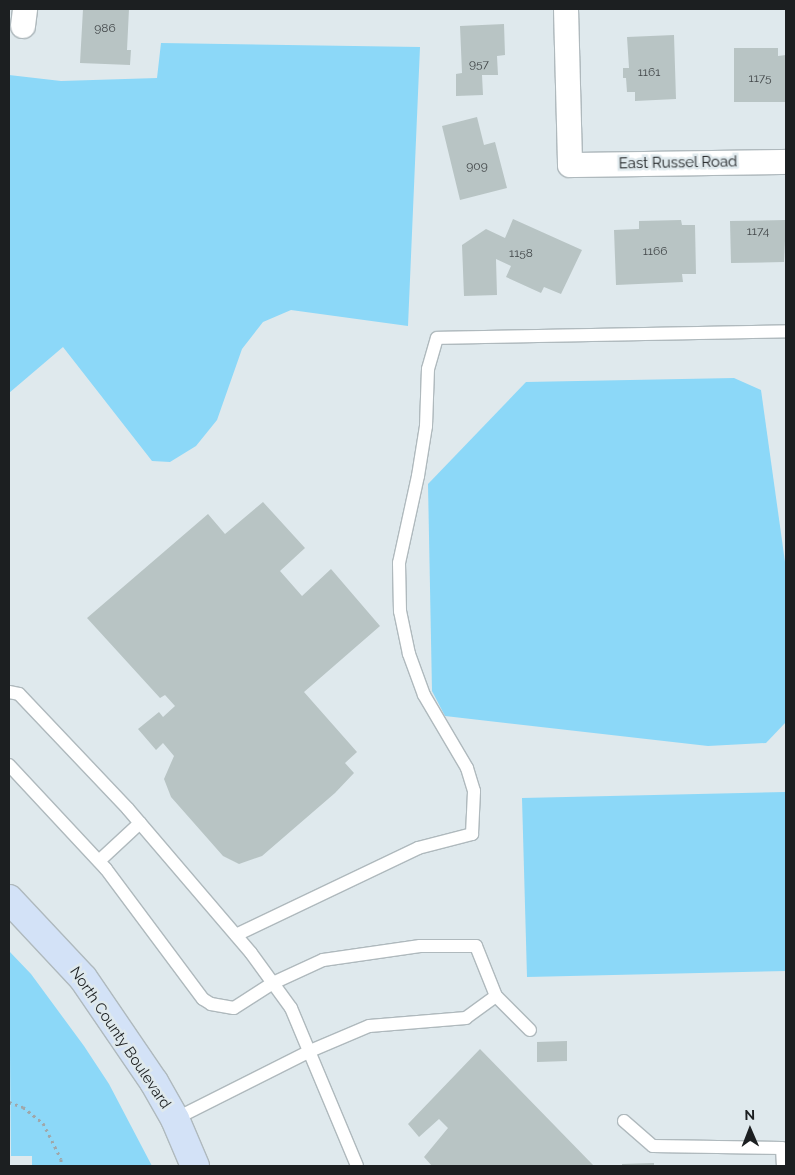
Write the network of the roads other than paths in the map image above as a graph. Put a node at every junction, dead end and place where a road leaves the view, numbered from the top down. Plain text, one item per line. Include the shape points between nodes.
1 (566, 9) edge
2 (786, 162) edge
3 (786, 331) edge
4 (9, 692) edge
5 (9, 765) edge
6 (140, 823) junction
7 (99, 861) junction
8 (9, 899) edge
9 (236, 935) junction
10 (273, 983) junction
11 (496, 996) junction
12 (530, 1030) dead end
13 (310, 1051) junction
14 (175, 1119) junction
15 (624, 1120) dead end
16 (195, 1166) edge
17 (357, 1166) edge
18 (783, 1166) edge

1 - 2 street, East Russel Road via 570,165
3 - 9 lane via 437,338 428,369 426,426 418,476 399,563 400,611 409,654 424,695 467,768 474,791 472,834 418,848
4 - 6 lane via 19,694
5 - 7 lane
6 - 7 lane
6 - 9 lane
7 - 10 lane via 203,999 211,1004 234,1008
8 - 14 main road, North County Boulevard via 83,978 154,1082
9 - 10 lane
10 - 11 lane via 323,960 420,946 476,946
10 - 13 lane via 290,1008
11 - 12 lane
11 - 13 lane via 466,1018 369,1026
13 - 14 lane
13 - 17 lane
14 - 16 main road, North County Boulevard
15 - 18 lane via 653,1146 782,1148

